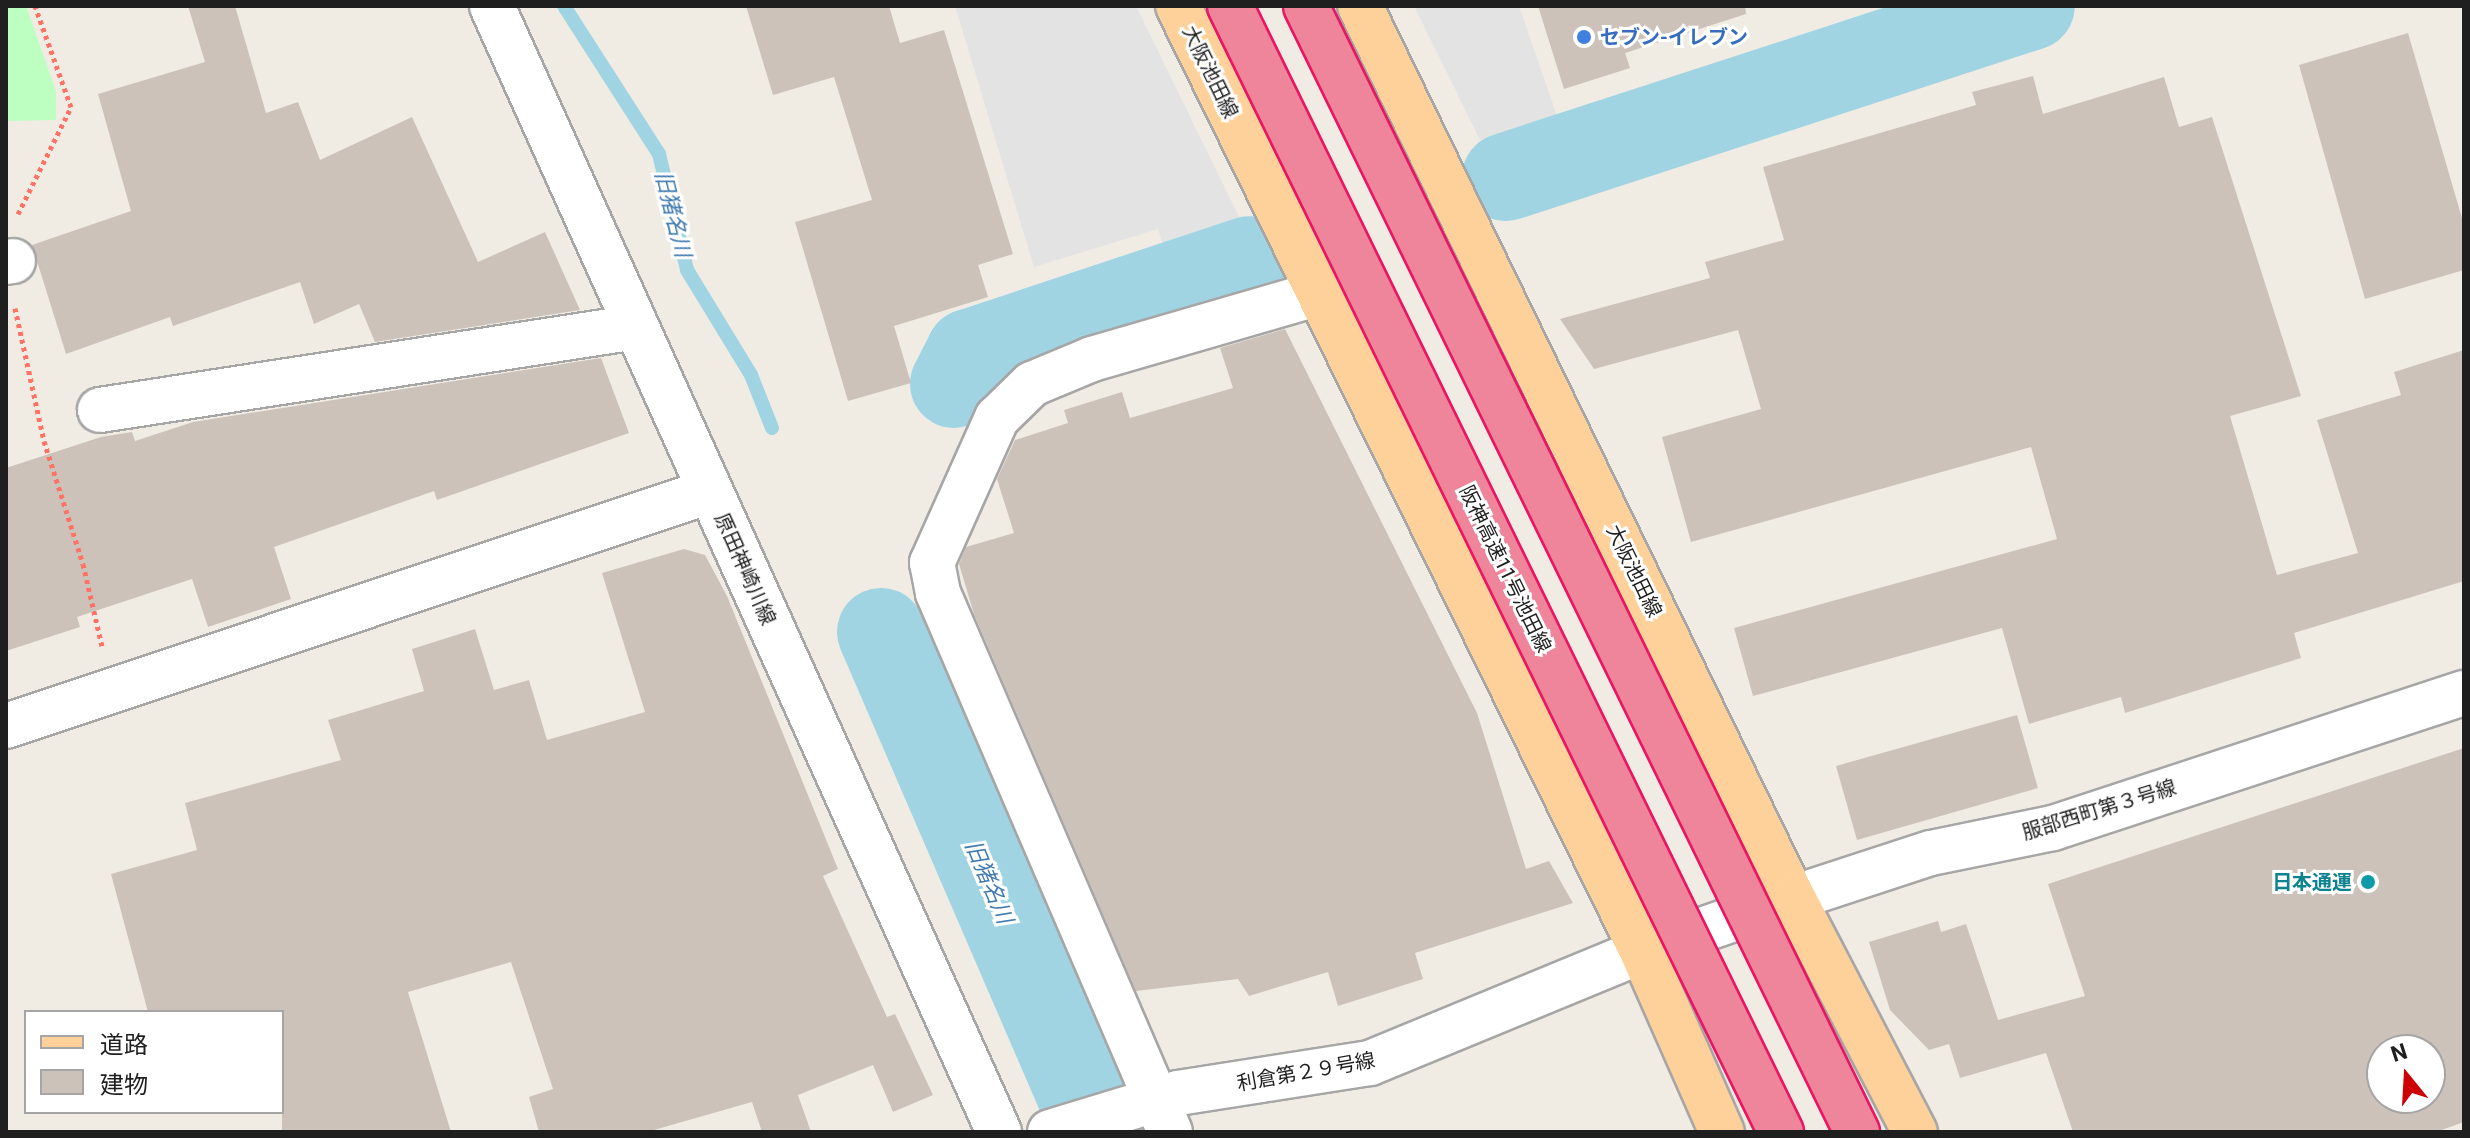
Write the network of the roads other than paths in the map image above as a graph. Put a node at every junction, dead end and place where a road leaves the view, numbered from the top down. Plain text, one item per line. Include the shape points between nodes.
1 (492, 6) edge
2 (1178, 6) edge
3 (1230, 6) edge
4 (1306, 6) edge
5 (1360, 6) edge
6 (1319, 293) junction
7 (636, 327) junction
8 (100, 410) dead end
9 (710, 491) junction
10 (2464, 693) edge
11 (6, 726) edge
12 (1654, 872) junction
13 (1793, 898) junction
14 (1642, 951) junction
15 (1152, 1113) edge
16 (999, 1132) edge
17 (1051, 1132) edge
18 (1722, 1132) edge
19 (1766, 1132) edge
20 (1781, 1132) edge
21 (1857, 1132) edge
22 (1915, 1132) edge

1 - 7 street, 原田神崎川線
2 - 6 main road, 大阪池田線
3 - 12 highway, 阪神高速11号池田線, bridge
4 - 21 highway, bridge
5 - 13 main road, 大阪池田線
6 - 14 main road, 大阪池田線
6 - 15 street via 1092,359 1032,384 997,418 932,563 938,593
7 - 8 street
7 - 9 street, 原田神崎川線
9 - 11 street
9 - 16 street, 原田神崎川線
10 - 13 street, 服部西町第３号線 via 2053,828 1931,853
12 - 19 highway, bridge
12 - 20 highway, 阪神高速11号池田線, bridge
13 - 14 street, 服部西町第３号線
13 - 22 main road, 大阪池田線
14 - 15 street, 利倉第２９号線 via 1370,1063
14 - 18 main road, 大阪池田線
15 - 17 street, 利倉第２９号線

